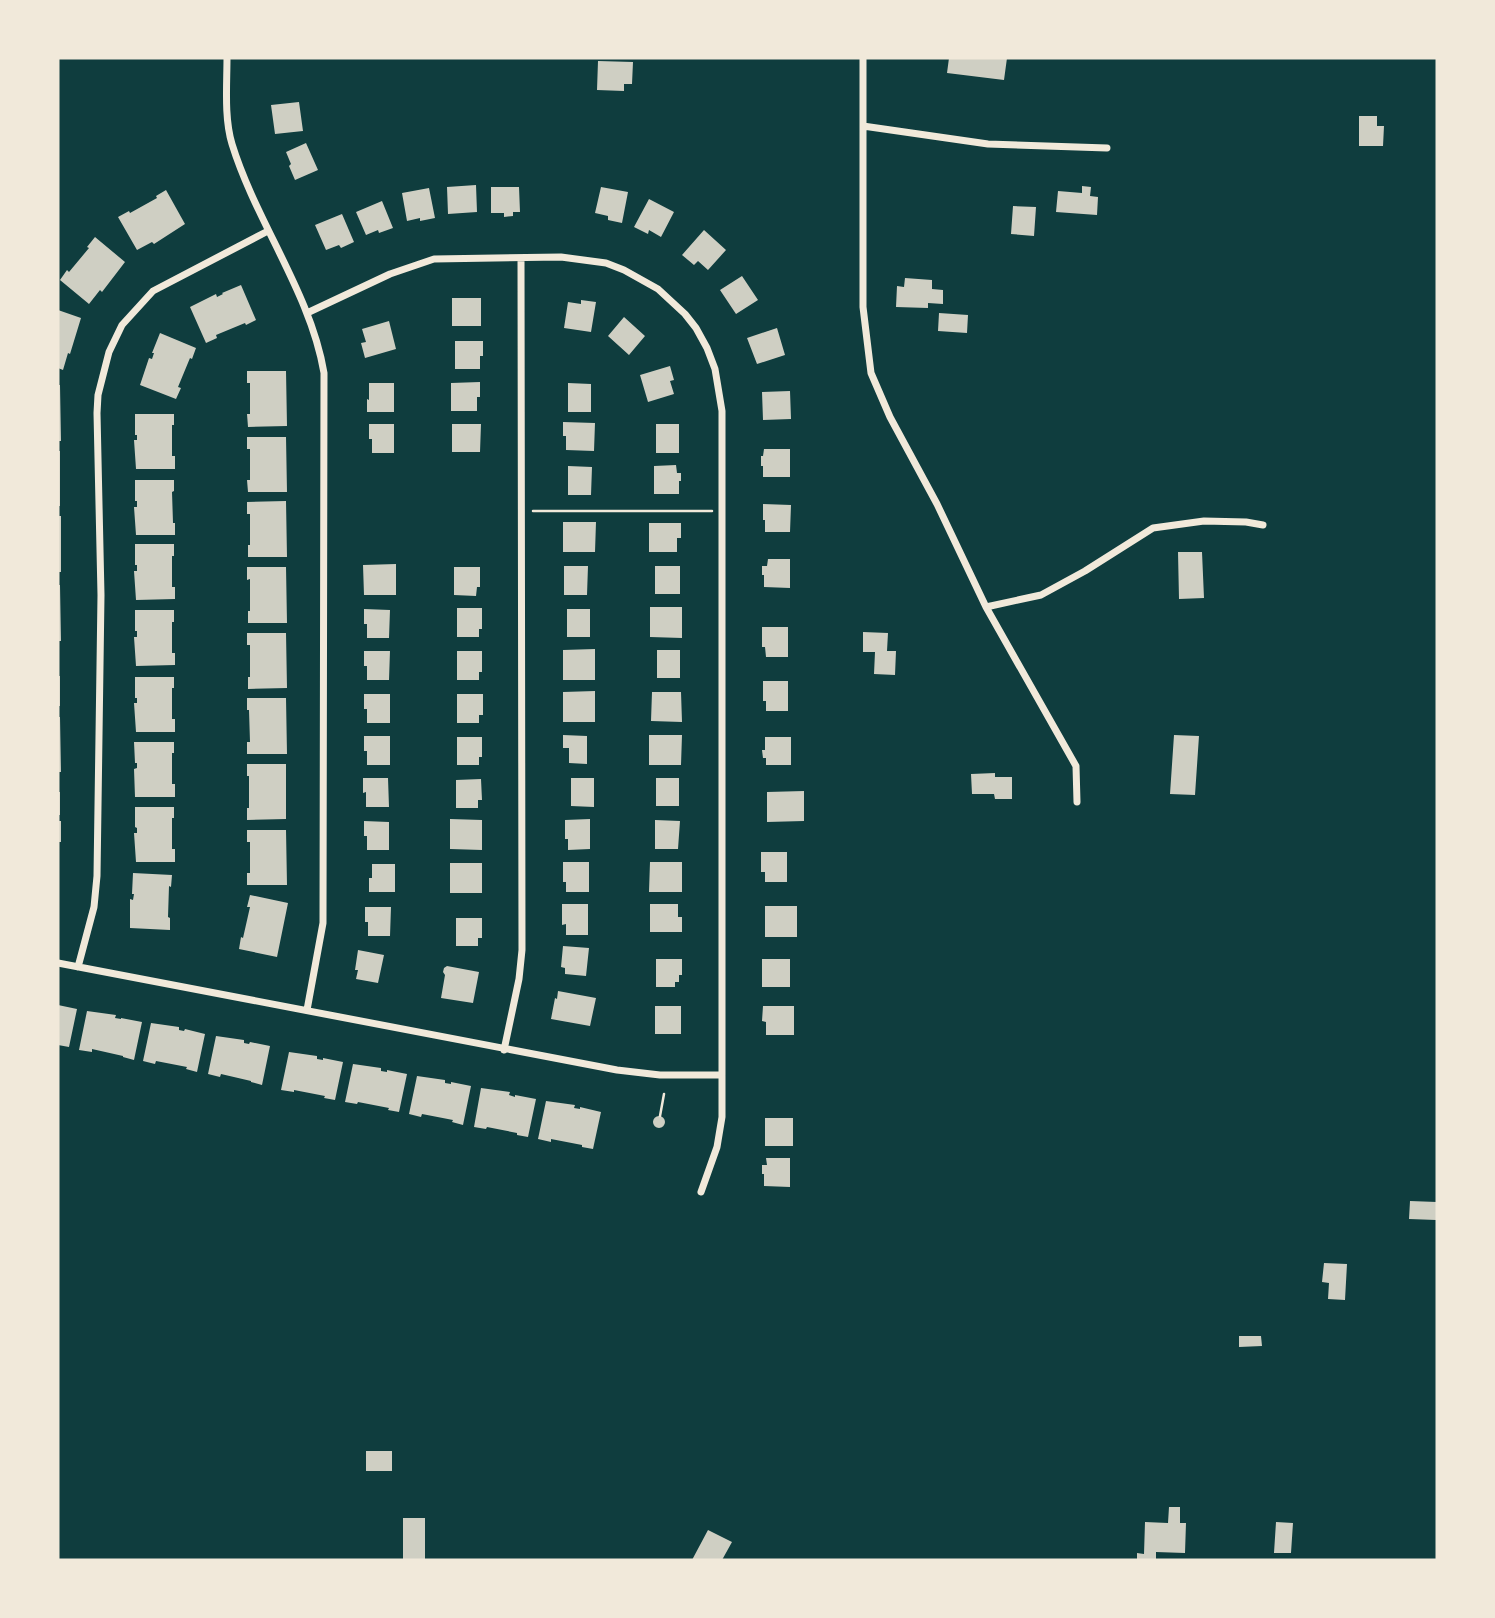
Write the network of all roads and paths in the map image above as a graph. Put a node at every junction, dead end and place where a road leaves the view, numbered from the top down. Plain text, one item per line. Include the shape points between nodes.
1 (227, 58) edge
2 (863, 58) edge
3 (863, 126) junction
4 (1107, 148) dead end
5 (268, 231) junction
6 (521, 258) junction
7 (307, 313) junction
8 (532, 511) dead end
9 (712, 511) dead end
10 (1263, 525) dead end
11 (986, 607) junction
12 (1077, 802) dead end
13 (58, 963) edge
14 (78, 967) junction
15 (307, 1010) junction
16 (504, 1050) junction
17 (722, 1074) junction
18 (664, 1094) dead end
19 (660, 1116) dead end
20 (701, 1192) dead end

1 - 5 street via 231,141
2 - 3 street
3 - 4 street via 988,144
3 - 11 street via 863,307 871,373
5 - 7 street
5 - 14 street via 153,291 122,325 103,373 97,412 101,595 97,876
6 - 7 street via 434,259
6 - 16 street via 522,950
6 - 17 street via 584,259 643,279 685,314 715,369 722,411
7 - 15 street via 324,373 325,501 323,923
8 - 9 path
10 - 11 street via 1204,521 1153,528 1041,594
11 - 12 street via 1076,766
13 - 14 street
14 - 15 street
15 - 16 street
16 - 17 street via 660,1075
17 - 20 street via 721,1130
18 - 19 path

